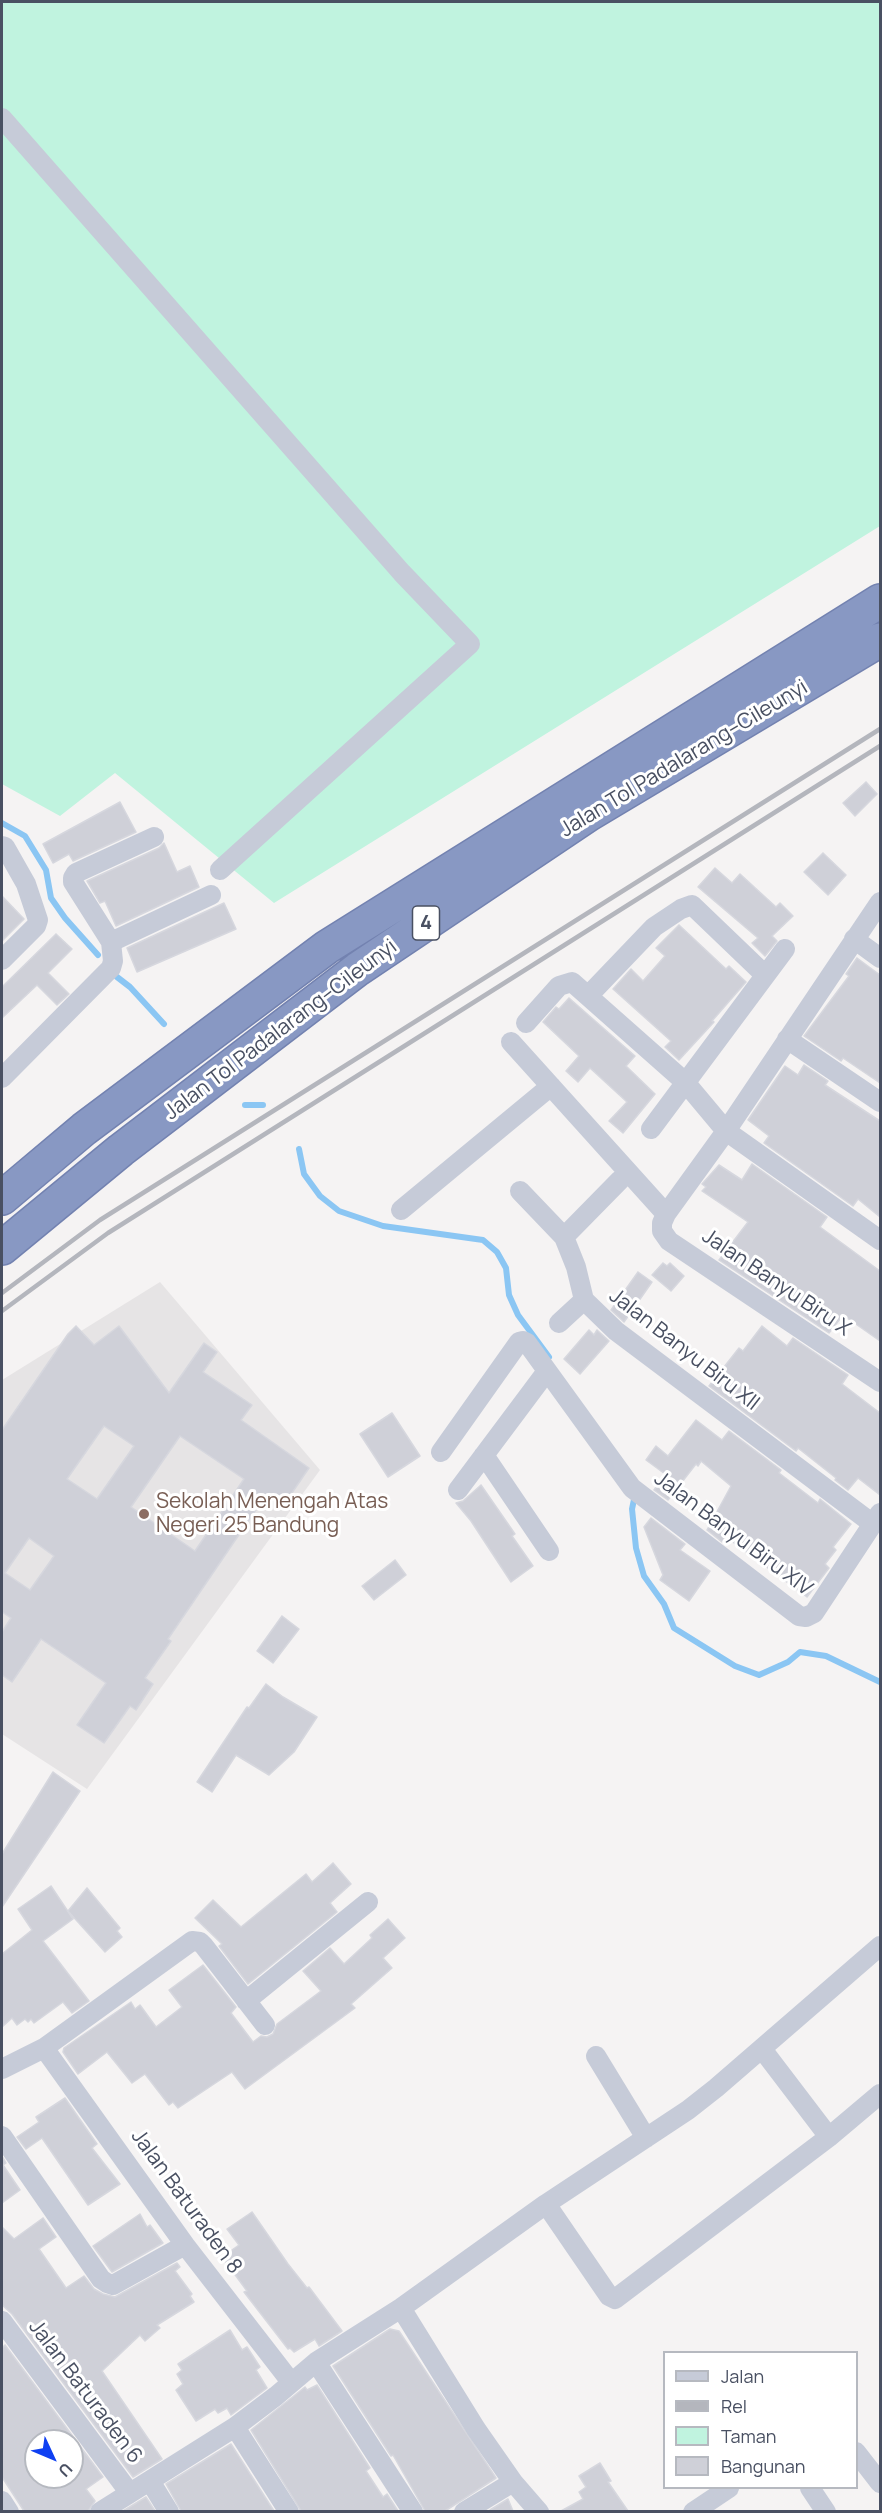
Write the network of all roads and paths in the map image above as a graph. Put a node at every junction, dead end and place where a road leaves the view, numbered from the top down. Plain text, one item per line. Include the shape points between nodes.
1 (2, 118) edge
2 (880, 601) edge
3 (880, 640) edge
4 (154, 837) dead end
5 (2, 846) edge
6 (220, 870) dead end
7 (212, 895) dead end
8 (880, 902) edge
9 (854, 939) junction
10 (111, 942) junction
11 (786, 949) dead end
12 (880, 958) edge
13 (2, 960) edge
14 (765, 975) junction
15 (588, 996) junction
16 (526, 1023) dead end
17 (787, 1039) junction
18 (511, 1042) dead end
19 (2, 1078) edge
20 (685, 1082) junction
21 (551, 1086) junction
22 (880, 1102) edge
23 (651, 1129) dead end
24 (726, 1131) junction
25 (620, 1180) dead end
26 (520, 1191) dead end
27 (2, 1198) edge
28 (401, 1210) dead end
29 (666, 1214) junction
30 (564, 1237) junction
31 (880, 1240) edge
32 (2, 1248) edge
33 (584, 1300) junction
34 (559, 1323) dead end
35 (547, 1371) junction
36 (880, 1382) edge
37 (441, 1452) dead end
38 (484, 1455) junction
39 (458, 1490) dead end
40 (877, 1519) edge
41 (549, 1551) dead end
42 (368, 1902) dead end
43 (880, 1946) edge
44 (246, 2001) junction
45 (265, 2025) dead end
46 (44, 2048) junction
47 (762, 2049) junction
48 (596, 2056) dead end
49 (2, 2069) edge
50 (880, 2094) edge
51 (2, 2136) edge
52 (829, 2137) junction
53 (646, 2138) junction
54 (546, 2204) junction
55 (186, 2244) junction
56 (401, 2308) junction
57 (2, 2320) edge
58 (316, 2362) junction
59 (291, 2382) junction
60 (235, 2427) junction
61 (858, 2455) edge
62 (150, 2481) junction
63 (513, 2482) junction
64 (880, 2483) edge
65 (726, 2489) edge
66 (811, 2489) edge
67 (129, 2492) junction
68 (2, 2501) edge
69 (9, 2511) edge
70 (100, 2511) edge
71 (169, 2511) edge
72 (290, 2511) edge
73 (413, 2511) edge
74 (464, 2511) edge
75 (539, 2511) edge
76 (693, 2511) edge
77 (826, 2511) edge

1 - 6 street via 402,573 470,644
2 - 27 highway, Jalan Tol Padalarang–Cileunyi / 4 via 327,947 84,1129
3 - 32 highway, Jalan Tol Padalarang–Cileunyi / 4 via 590,814 358,969 121,1150
4 - 10 street via 76,873 73,878
5 - 13 street via 26,884 38,922
7 - 10 street
8 - 9 street
9 - 12 street
9 - 17 street
10 - 19 street via 111,968
11 - 14 street
14 - 15 street via 692,905 654,927
14 - 20 street
15 - 16 street via 572,982 559,986
15 - 20 street
17 - 22 street
17 - 24 street
18 - 21 street
20 - 23 street
20 - 24 street
21 - 28 street
21 - 29 street
24 - 29 street
24 - 31 street
25 - 30 street
26 - 30 street
29 - 36 street, Jalan Banyu Biru X via 662,1231 669,1240
30 - 33 street, Jalan Banyu Biru XII
33 - 34 street
33 - 40 street, Jalan Banyu Biru XII via 616,1331
35 - 37 street, Jalan Banyu Biru XIV via 527,1343 519,1342
35 - 38 street
35 - 40 street, Jalan Banyu Biru XIV via 638,1492 799,1616 806,1617 818,1608
38 - 39 street
38 - 41 street
42 - 44 street
43 - 47 street
44 - 45 street
44 - 46 street via 204,1946 192,1941
46 - 49 street
46 - 55 street, Jalan Baturaden 8
47 - 52 street
47 - 53 street via 698,2103
48 - 53 street
50 - 52 street
51 - 55 street via 107,2283 113,2285
52 - 54 street via 615,2299 609,2296
53 - 54 street
54 - 56 street
55 - 59 street, Jalan Baturaden 8
56 - 58 street
56 - 63 street
57 - 67 street, Jalan Baturaden 6
58 - 59 street
58 - 73 street
59 - 60 street
60 - 62 street
60 - 72 street
61 - 64 street
62 - 67 street
62 - 71 street
63 - 74 street
63 - 75 street
65 - 76 street
66 - 77 street
67 - 70 street
68 - 69 street

